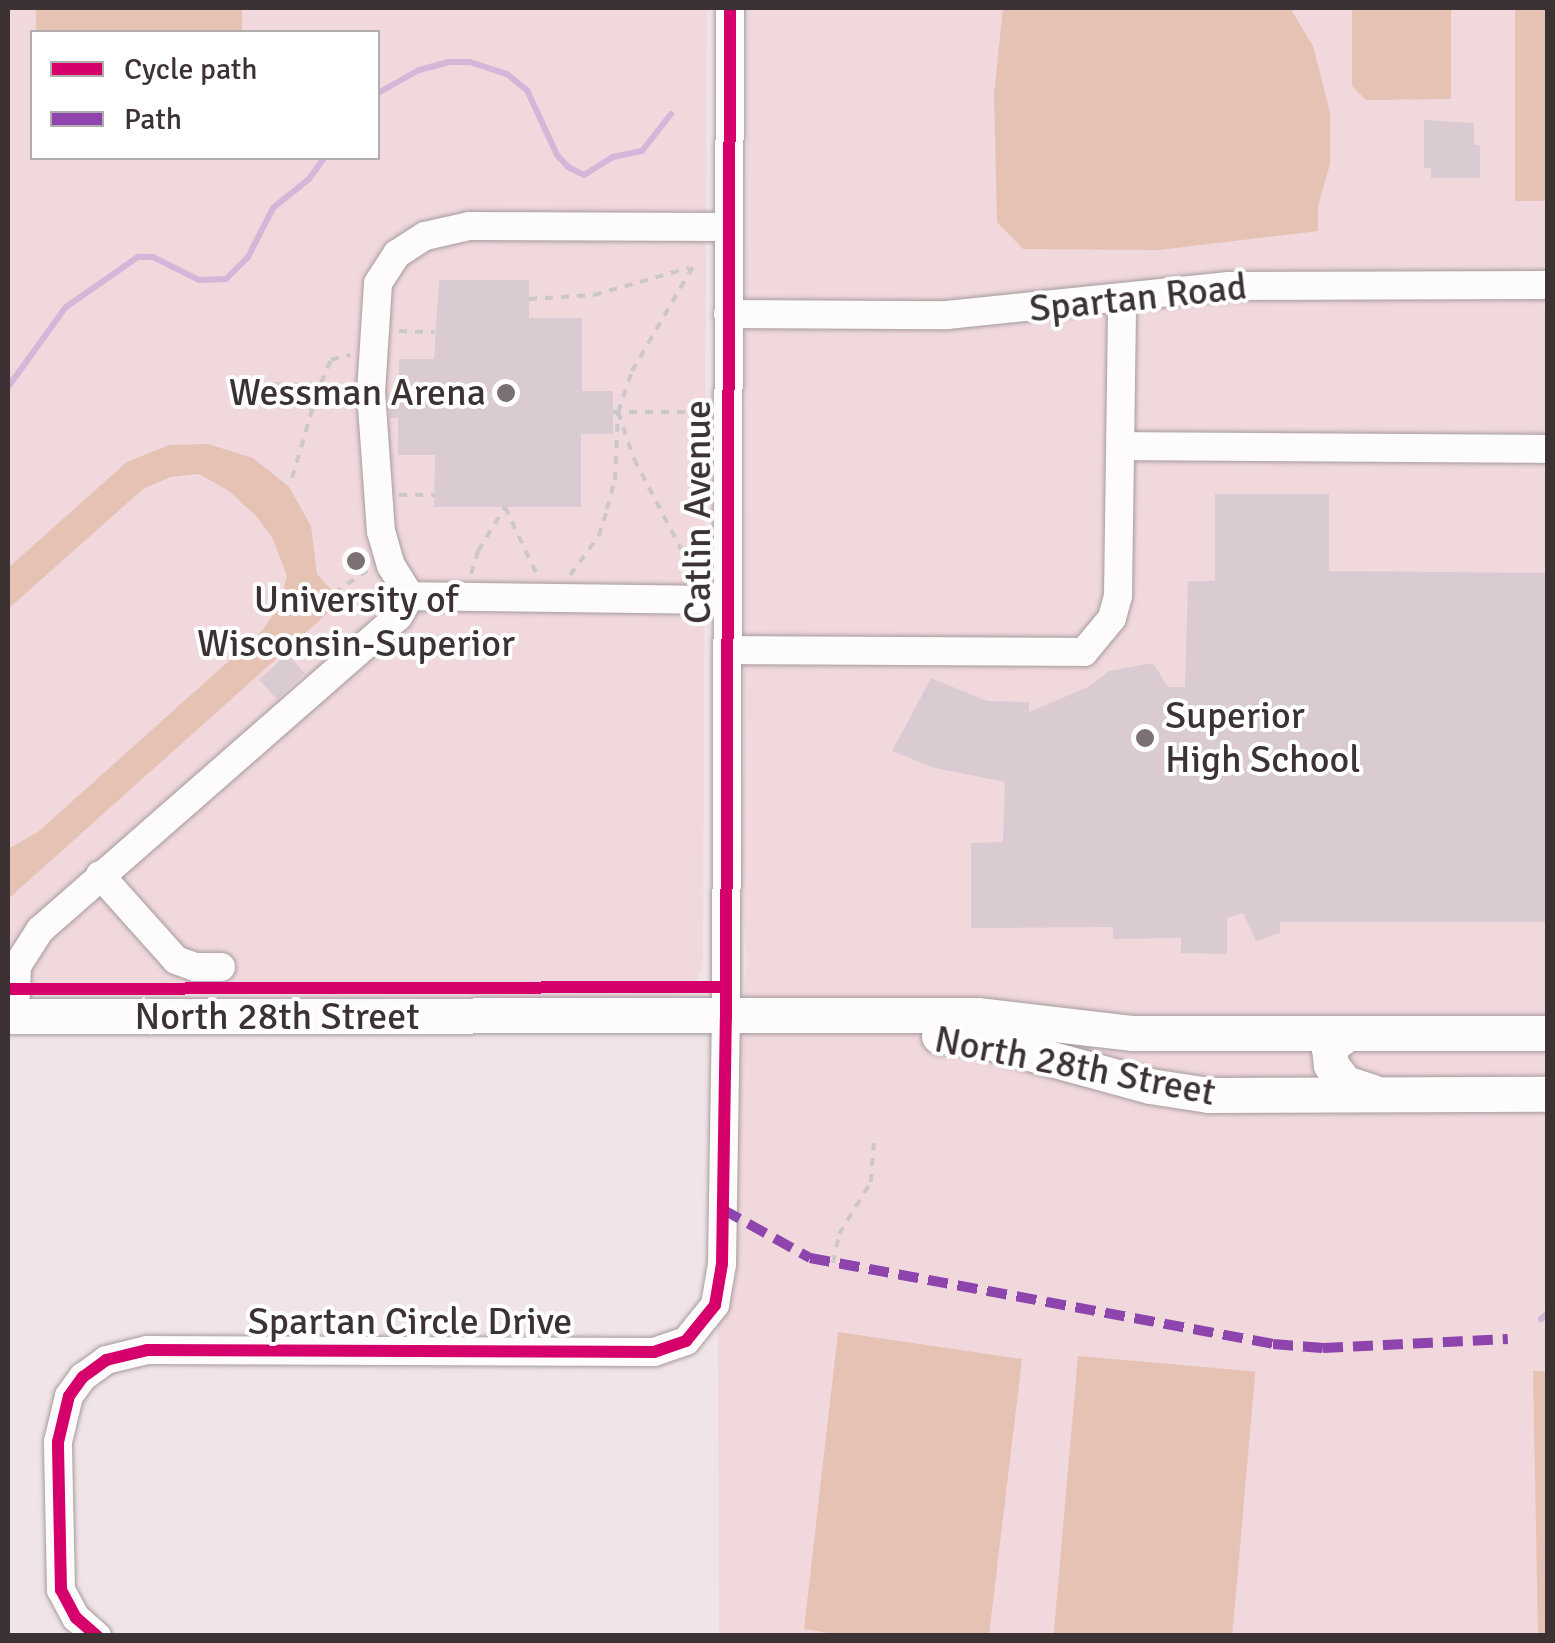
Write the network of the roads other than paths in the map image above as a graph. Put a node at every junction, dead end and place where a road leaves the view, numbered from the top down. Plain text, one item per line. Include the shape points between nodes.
1 (730, 8) edge
2 (728, 227) junction
3 (1548, 285) edge
4 (1122, 299) junction
5 (728, 314) junction
6 (1121, 446) junction
7 (1548, 449) edge
8 (410, 596) junction
9 (728, 600) junction
10 (727, 650) junction
11 (100, 875) junction
12 (221, 968) dead end
13 (11, 1016) edge
14 (726, 1018) junction
15 (1348, 1033) junction
16 (1548, 1033) edge
17 (1548, 1094) edge
18 (1393, 1095) junction
19 (97, 1636) edge

1 - 2 street, Catlin Avenue
2 - 5 street, Catlin Avenue
2 - 8 street via 444,229 407,246 385,268 375,291 371,341 379,494 388,560
3 - 4 street, Spartan Road via 1229,286
4 - 5 street, Spartan Road via 935,315
4 - 6 street
5 - 9 street, Catlin Avenue
6 - 7 street
6 - 10 street via 1118,596 1108,623 1084,652
8 - 9 street via 536,598 652,610
8 - 11 street via 398,617
9 - 10 street, Catlin Avenue
10 - 14 street, Catlin Avenue
11 - 12 street via 176,960
11 - 13 street via 28,946 16,972
13 - 14 main road, North 28th Street
14 - 15 main road, North 28th Street via 977,1015 1133,1033
14 - 18 main road, North 28th Street via 762,1032 975,1038 1184,1092
14 - 19 street, Spartan Circle Drive via 721,1280 696,1332 664,1351 637,1354 147,1350 106,1360 69,1396 58,1442 61,1590 76,1618
15 - 16 main road, North 28th Street
15 - 18 main road via 1329,1047 1335,1074 1356,1088
17 - 18 main road, North 28th Street

